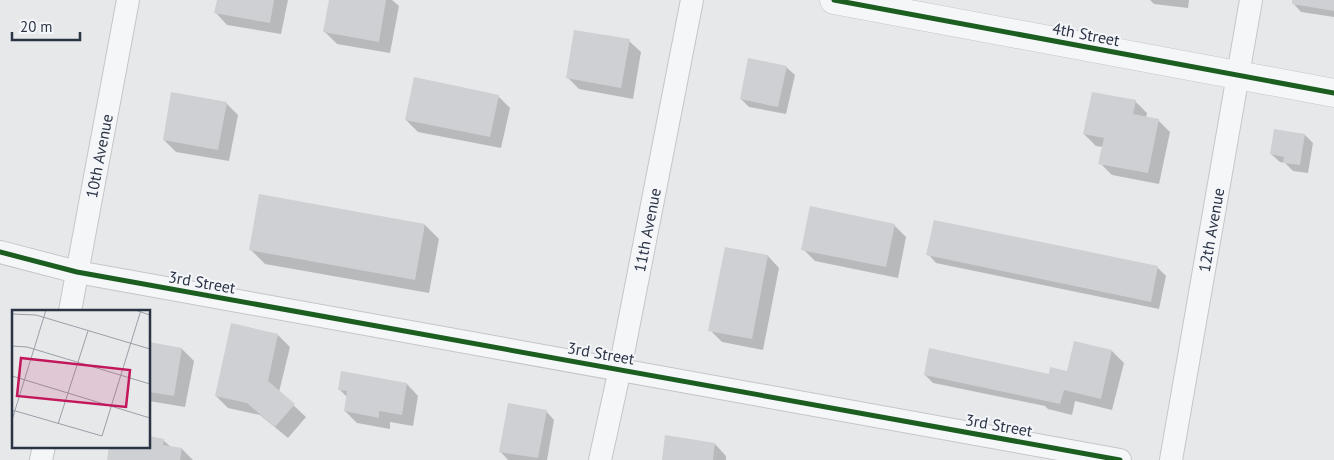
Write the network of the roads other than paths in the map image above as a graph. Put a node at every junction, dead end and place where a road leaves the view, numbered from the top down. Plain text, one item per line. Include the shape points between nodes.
1 (128, 0) edge
2 (692, 0) edge
3 (834, 0) edge
4 (1251, 0) edge
5 (1239, 75) junction
6 (1334, 93) edge
7 (0, 252) edge
8 (77, 272) junction
9 (70, 310) edge
10 (620, 369) junction
11 (600, 460) edge
12 (1120, 460) edge
13 (1171, 460) edge

1 - 8 street, 10th Avenue
2 - 10 street, 11th Avenue
3 - 5 street, 4th Street
4 - 5 street, 12th Avenue
5 - 6 street, 4th Street
5 - 13 street, 12th Avenue
7 - 8 street, 3rd Street
8 - 9 street, 10th Avenue
8 - 10 street, 3rd Street
10 - 11 street, 11th Avenue
10 - 12 street, 3rd Street

